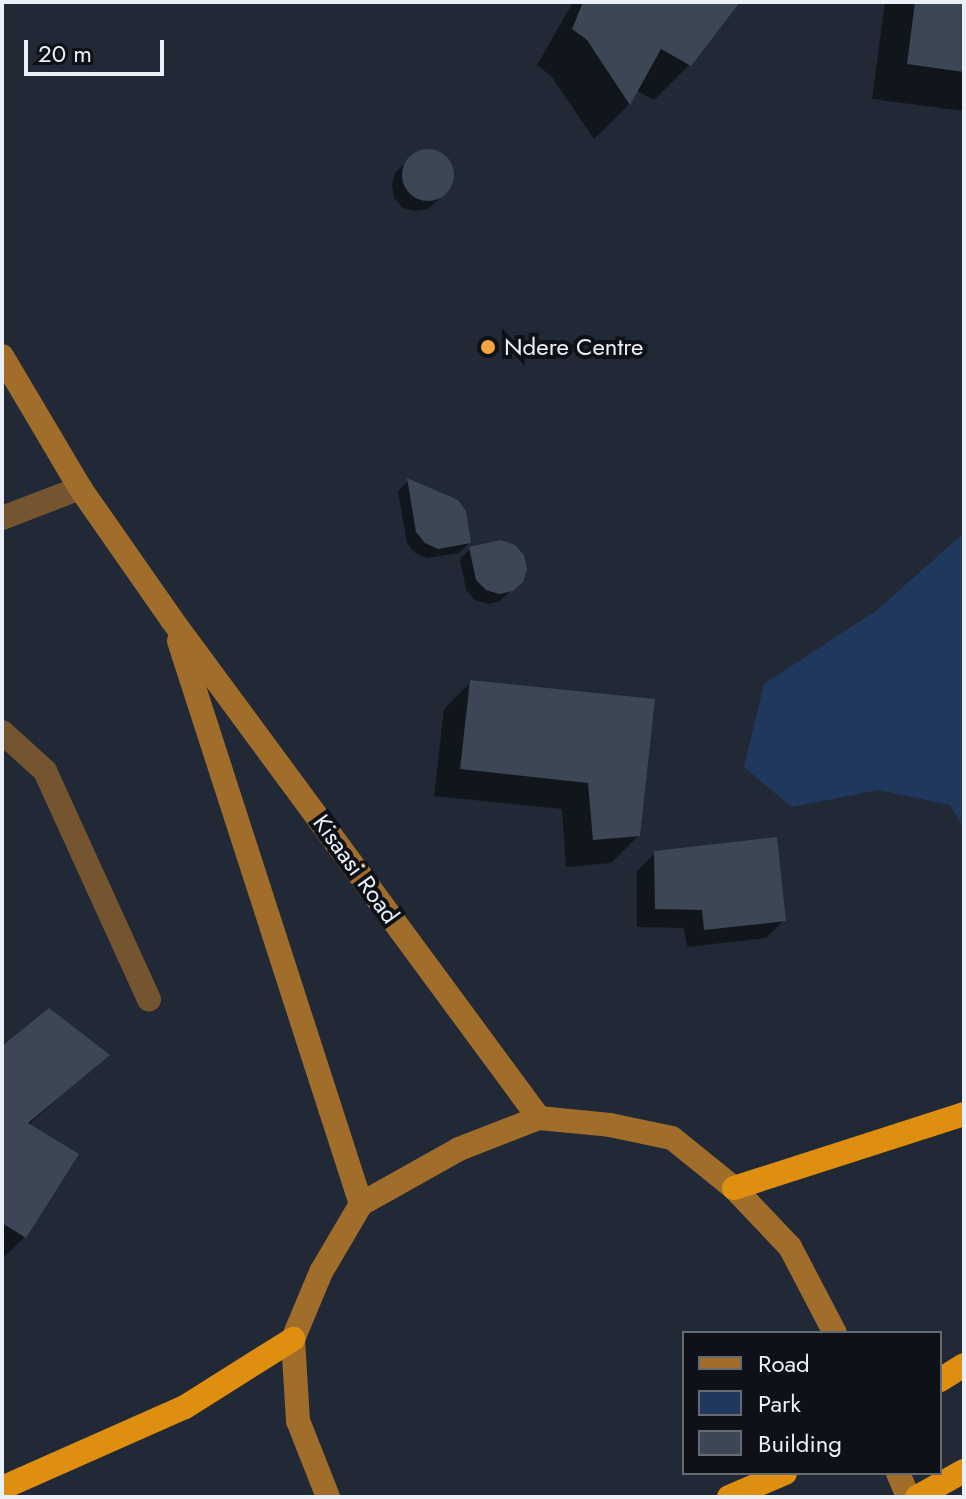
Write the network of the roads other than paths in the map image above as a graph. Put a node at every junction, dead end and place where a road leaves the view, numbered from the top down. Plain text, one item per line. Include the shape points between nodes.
1 (2, 356) edge
2 (80, 488) junction
3 (2, 518) edge
4 (172, 620) junction
5 (2, 732) edge
6 (149, 999) dead end
7 (964, 1114) edge
8 (539, 1118) junction
9 (734, 1188) junction
10 (361, 1204) junction
11 (834, 1331) edge
12 (293, 1339) junction
13 (964, 1365) edge
14 (942, 1379) edge
15 (964, 1471) edge
16 (780, 1475) edge
17 (899, 1475) edge
18 (2, 1488) edge
19 (328, 1497) edge
20 (729, 1497) edge
21 (908, 1497) edge
22 (917, 1497) edge

1 - 2 main road, Kisaasi Road
2 - 3 street
2 - 4 main road, Kisaasi Road
4 - 8 main road, Kisaasi Road
4 - 10 main road, Kisaasi Road
5 - 6 street via 45,771
7 - 9 highway
8 - 9 main road via 672,1138
8 - 10 main road via 459,1149
9 - 11 main road via 790,1247
10 - 12 main road via 321,1272
12 - 18 highway via 185,1407
12 - 19 main road via 298,1421
13 - 14 highway
15 - 22 highway
16 - 20 highway
17 - 21 main road

